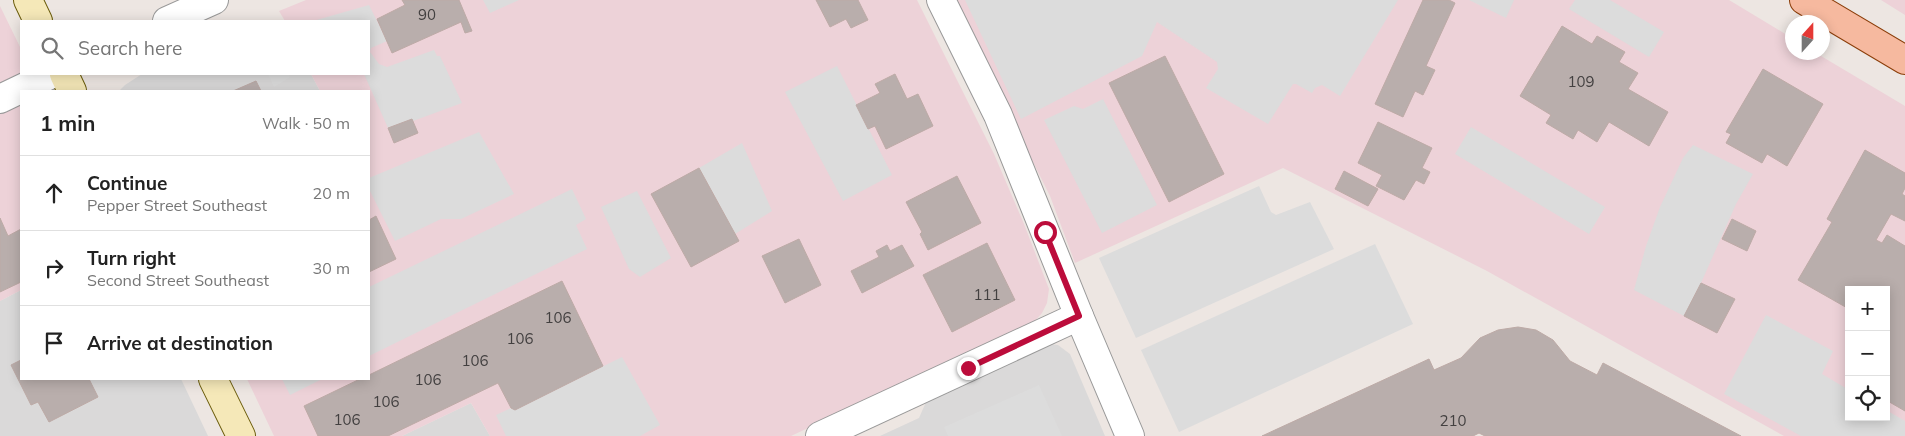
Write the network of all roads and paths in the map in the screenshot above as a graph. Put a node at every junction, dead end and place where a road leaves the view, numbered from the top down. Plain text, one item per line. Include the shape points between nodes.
1 (28, 0) edge
2 (214, 0) edge
3 (941, 0) edge
4 (1804, 0) edge
5 (38, 20) edge
6 (169, 20) edge
7 (1905, 60) edge
8 (50, 75) edge
9 (64, 75) edge
10 (72, 90) edge
11 (0, 99) edge
12 (1079, 316) junction
13 (213, 380) edge
14 (241, 436) edge
15 (820, 436) edge
16 (1130, 436) edge

1 - 5 main road
2 - 6 street
3 - 12 street via 998,115
4 - 7 main road
8 - 11 street
9 - 10 main road
12 - 15 street
12 - 16 street
13 - 14 main road

